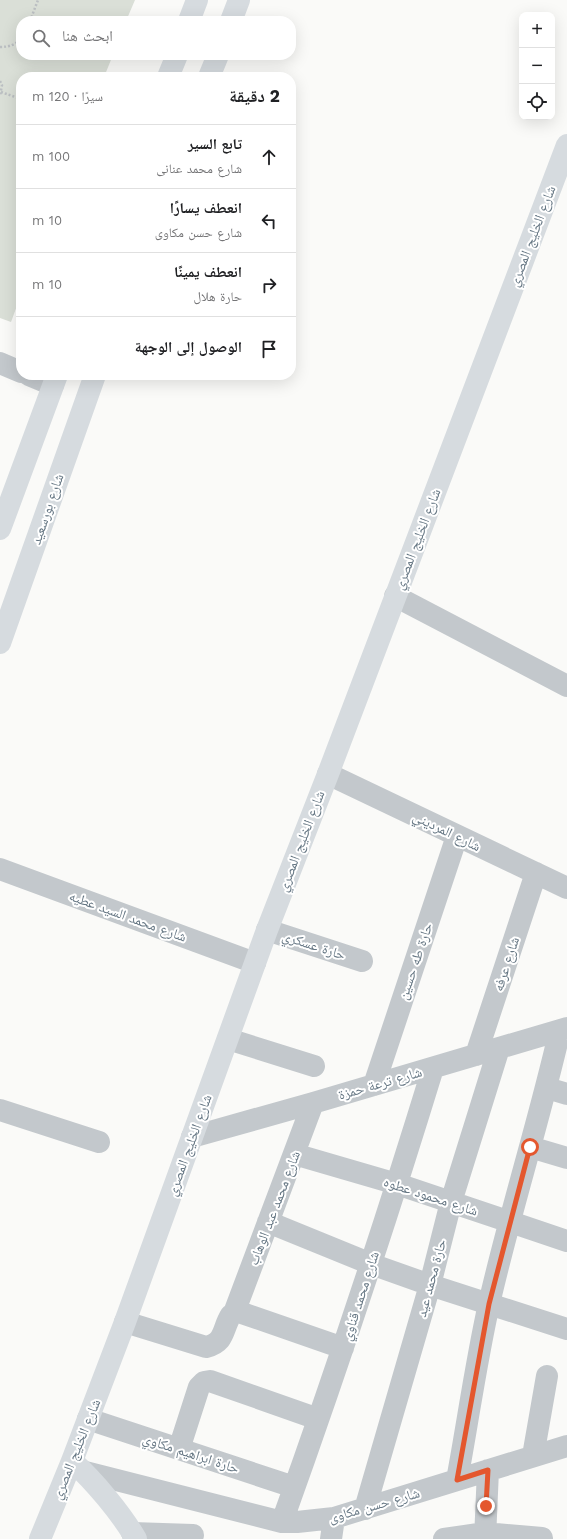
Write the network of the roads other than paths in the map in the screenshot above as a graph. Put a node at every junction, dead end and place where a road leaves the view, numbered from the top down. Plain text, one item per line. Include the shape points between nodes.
1 (197, 0) edge
2 (239, 0) edge
3 (191, 16) edge
4 (233, 16) edge
5 (175, 60) edge
6 (216, 60) edge
7 (170, 72) edge
8 (211, 72) edge
9 (566, 152) edge
10 (0, 363) edge
11 (16, 370) edge
12 (55, 380) edge
13 (93, 380) edge
14 (0, 529) edge
15 (395, 596) junction
16 (0, 642) edge
17 (567, 686) edge
18 (328, 774) junction
19 (457, 836) junction
20 (0, 869) edge
21 (536, 874) junction
22 (567, 888) edge
23 (267, 930) junction
24 (362, 961) dead end
25 (255, 963) junction
26 (564, 1029) edge
27 (228, 1039) junction
28 (499, 1048) junction
29 (476, 1055) junction
30 (314, 1066) dead end
31 (433, 1068) junction
32 (374, 1085) junction
33 (557, 1091) edge
34 (313, 1103) junction
35 (0, 1110) edge
36 (192, 1137) junction
37 (99, 1142) dead end
38 (530, 1147) junction
39 (294, 1154) junction
40 (567, 1158) edge
41 (397, 1184) junction
42 (451, 1202) junction
43 (268, 1222) junction
44 (510, 1222) junction
45 (567, 1240) edge
46 (371, 1264) junction
47 (430, 1285) junction
48 (489, 1304) junction
49 (234, 1313) junction
50 (125, 1322) junction
51 (567, 1330) edge
52 (343, 1348) junction
53 (547, 1376) dead end
54 (88, 1419) junction
55 (318, 1419) junction
56 (567, 1446) edge
57 (179, 1449) junction
58 (533, 1456) junction
59 (78, 1467) junction
60 (488, 1470) junction
61 (457, 1480) junction
62 (294, 1487) junction
63 (365, 1509) junction
64 (282, 1522) junction
65 (333, 1529) edge
66 (193, 1535) dead end
67 (134, 1536) edge
68 (485, 1536) edge
69 (542, 1538) edge
70 (40, 1539) edge
71 (444, 1539) edge

1 - 3 street
2 - 4 street
5 - 7 street
6 - 8 street
9 - 15 street, شارع الخليج المصري
10 - 11 street
12 - 14 street
13 - 16 street, شارع بورسعيد
15 - 17 street
15 - 18 street, شارع الخليج المصري
18 - 19 street, شارع المرديني
18 - 23 street, شارع الخليج المصري
19 - 21 street, شارع المرديني
19 - 32 street, حارة طه حسين
20 - 25 street, شارع محمد السيد عطيه
21 - 22 street, شارع المرديني
21 - 29 street, شارع عرفه
23 - 24 street, حارة عسكري
23 - 25 street, شارع الخليج المصري
25 - 27 street, شارع الخليج المصري
26 - 28 street, شارع ترعة حمزة
26 - 33 street
27 - 30 street
27 - 36 street, شارع الخليج المصري
28 - 29 street, شارع ترعة حمزة
28 - 42 street, حارة محمد عيد
29 - 31 street, شارع ترعة حمزة
31 - 32 street, شارع ترعة حمزة
31 - 41 street, شارع محمد قناوي
32 - 34 street, شارع ترعة حمزة
33 - 38 street
34 - 36 street, شارع ترعة حمزة
34 - 39 street, شارع محمد عبد الوهاب
35 - 37 street
36 - 50 street, شارع الخليج المصري
38 - 40 street
38 - 44 street
39 - 41 street, شارع محمود عطوه
39 - 43 street, شارع محمد عبد الوهاب
41 - 42 street, شارع محمود عطوه
41 - 46 street, شارع محمد قناوي
42 - 44 street, شارع محمود عطوه
42 - 47 street, حارة محمد عيد
43 - 46 street
43 - 49 street, شارع محمد عبد الوهاب
44 - 45 street, شارع محمود عطوه
44 - 48 street
46 - 47 street
46 - 52 street, شارع محمد قناوي
47 - 48 street
47 - 63 street, حارة محمد عيد
48 - 51 street
48 - 61 street
49 - 50 street, شارع محمد عبد الوهاب via 218,1342 206,1347
49 - 52 street via 243,1313
50 - 54 street, شارع الخليج المصري
52 - 55 street, شارع محمد قناوي
53 - 58 street
54 - 57 street, حارة ابراهيم مكاوي
54 - 59 street, شارع الخليج المصري
55 - 57 street via 210,1381 204,1382 199,1387
55 - 62 street, شارع محمد قناوي
56 - 58 street, شارع حسن مكاوى
57 - 62 street, حارة ابراهيم مكاوي
58 - 60 street, شارع حسن مكاوى
59 - 64 street, شارع حسن مكاوى
59 - 67 street
59 - 70 street, شارع الخليج المصري
60 - 61 street, شارع حسن مكاوى
60 - 68 street
61 - 63 street, شارع حسن مكاوى
62 - 64 street, شارع محمد قناوي
63 - 65 street, شارع حسن مكاوى
64 - 65 street, شارع حسن مكاوى via 297,1522
66 - 67 street
68 - 69 street
68 - 71 street

